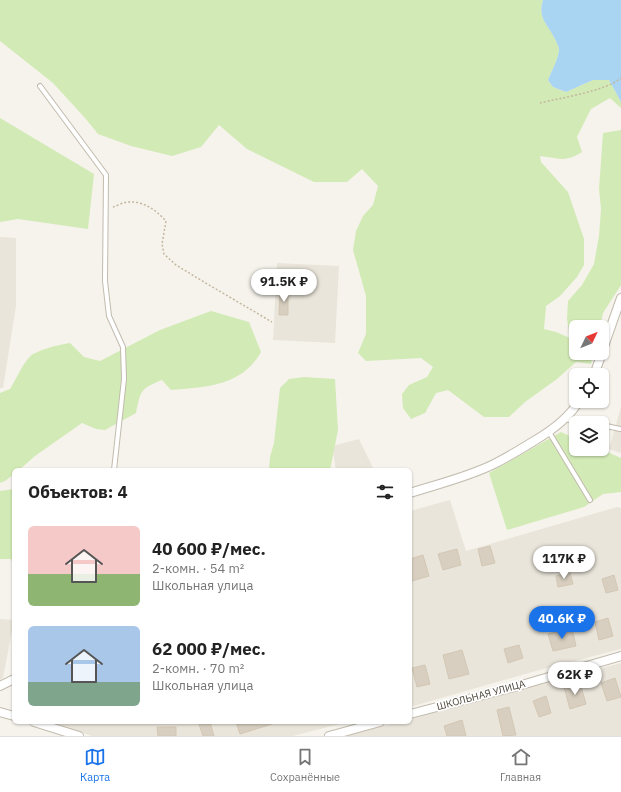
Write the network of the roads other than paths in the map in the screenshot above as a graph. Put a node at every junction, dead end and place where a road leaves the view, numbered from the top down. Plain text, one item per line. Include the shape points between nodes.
1 (40, 86) dead end
2 (621, 298) edge
3 (609, 333) edge
4 (573, 408) edge
5 (564, 419) junction
6 (569, 420) edge
7 (609, 426) edge
8 (620, 428) edge
9 (549, 432) junction
10 (114, 468) edge
11 (412, 492) edge
12 (590, 500) dead end
13 (621, 656) edge
14 (12, 680) edge
15 (0, 686) edge
16 (0, 712) edge
17 (412, 713) edge
18 (12, 715) edge
19 (40, 724) edge
20 (373, 724) edge
21 (79, 736) edge
22 (329, 736) edge

1 - 10 lane via 106,175 105,281 109,316 123,348 124,379
2 - 3 street
4 - 5 street
5 - 6 lane
5 - 9 street
7 - 8 lane
9 - 11 street via 476,472
9 - 12 lane
13 - 17 street, ШКОЛЬНАЯ УЛИЦА
14 - 15 street
16 - 18 street
19 - 21 street
20 - 22 street

